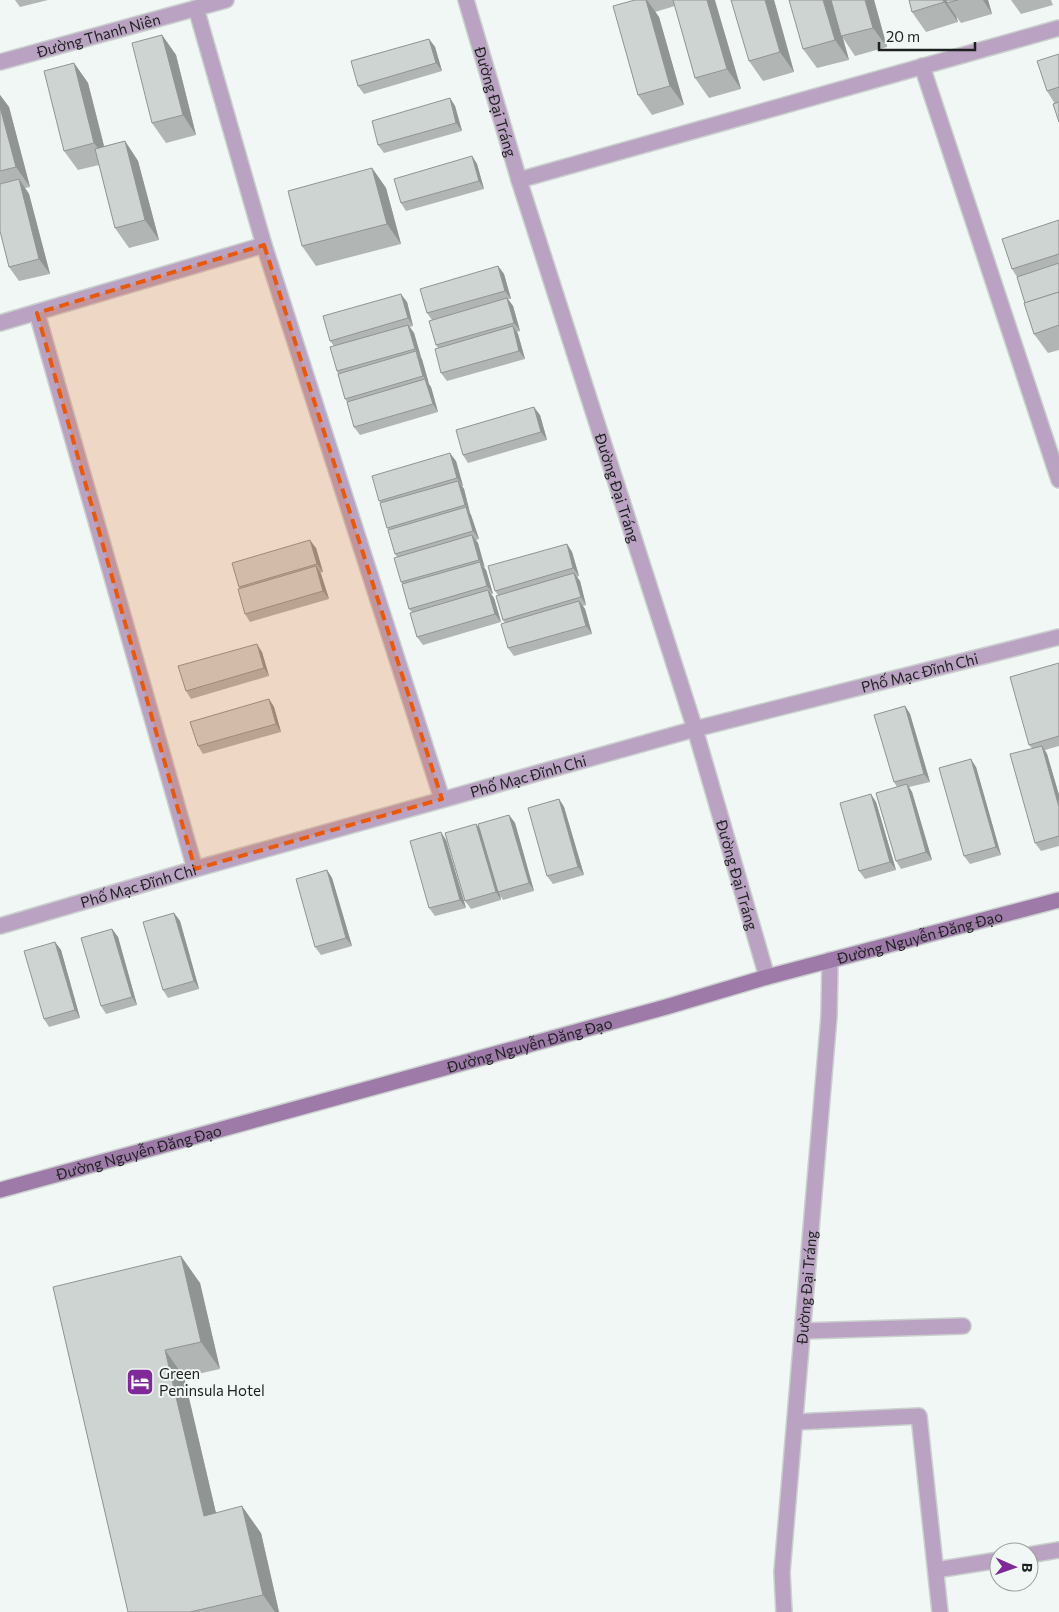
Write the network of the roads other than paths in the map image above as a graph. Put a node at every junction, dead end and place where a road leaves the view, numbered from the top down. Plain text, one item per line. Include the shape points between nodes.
1 (226, 0) edge
2 (466, 0) edge
3 (196, 8) junction
4 (1059, 28) edge
5 (0, 62) edge
6 (922, 66) junction
7 (519, 180) junction
8 (264, 245) junction
9 (37, 313) junction
10 (0, 323) edge
11 (1059, 480) edge
12 (1059, 637) edge
13 (695, 729) junction
14 (442, 799) junction
15 (195, 869) junction
16 (1059, 900) edge
17 (0, 926) edge
18 (830, 960) junction
19 (767, 977) junction
20 (0, 1190) edge
21 (963, 1326) dead end
22 (803, 1331) junction
23 (795, 1422) junction
24 (1059, 1550) edge
25 (1039, 1553) edge
26 (989, 1562) edge
27 (936, 1570) junction
28 (784, 1612) edge
29 (940, 1612) edge

1 - 3 street, Đường Thanh Niên
2 - 7 street, Đường Đại Tráng
3 - 5 street, Đường Thanh Niên
3 - 8 street
4 - 6 street
6 - 7 street
6 - 11 street
7 - 13 street, Đường Đại Tráng
8 - 9 street
8 - 14 street
9 - 10 street
9 - 15 street
12 - 13 street, Phố Mạc Đĩnh Chi
13 - 14 street, Phố Mạc Đĩnh Chi
13 - 19 street, Đường Đại Tráng
14 - 15 street, Phố Mạc Đĩnh Chi
15 - 17 street, Phố Mạc Đĩnh Chi
16 - 18 main road, Đường Nguyễn Đăng Đạo
18 - 19 main road, Đường Nguyễn Đăng Đạo
18 - 22 street, Đường Đại Tráng via 829,1016
19 - 20 main road, Đường Nguyễn Đăng Đạo
21 - 22 street
22 - 23 street, Đường Đại Tráng
23 - 27 street via 919,1416
23 - 28 street, Đường Đại Tráng via 782,1572
24 - 25 street
26 - 27 street
27 - 29 street

